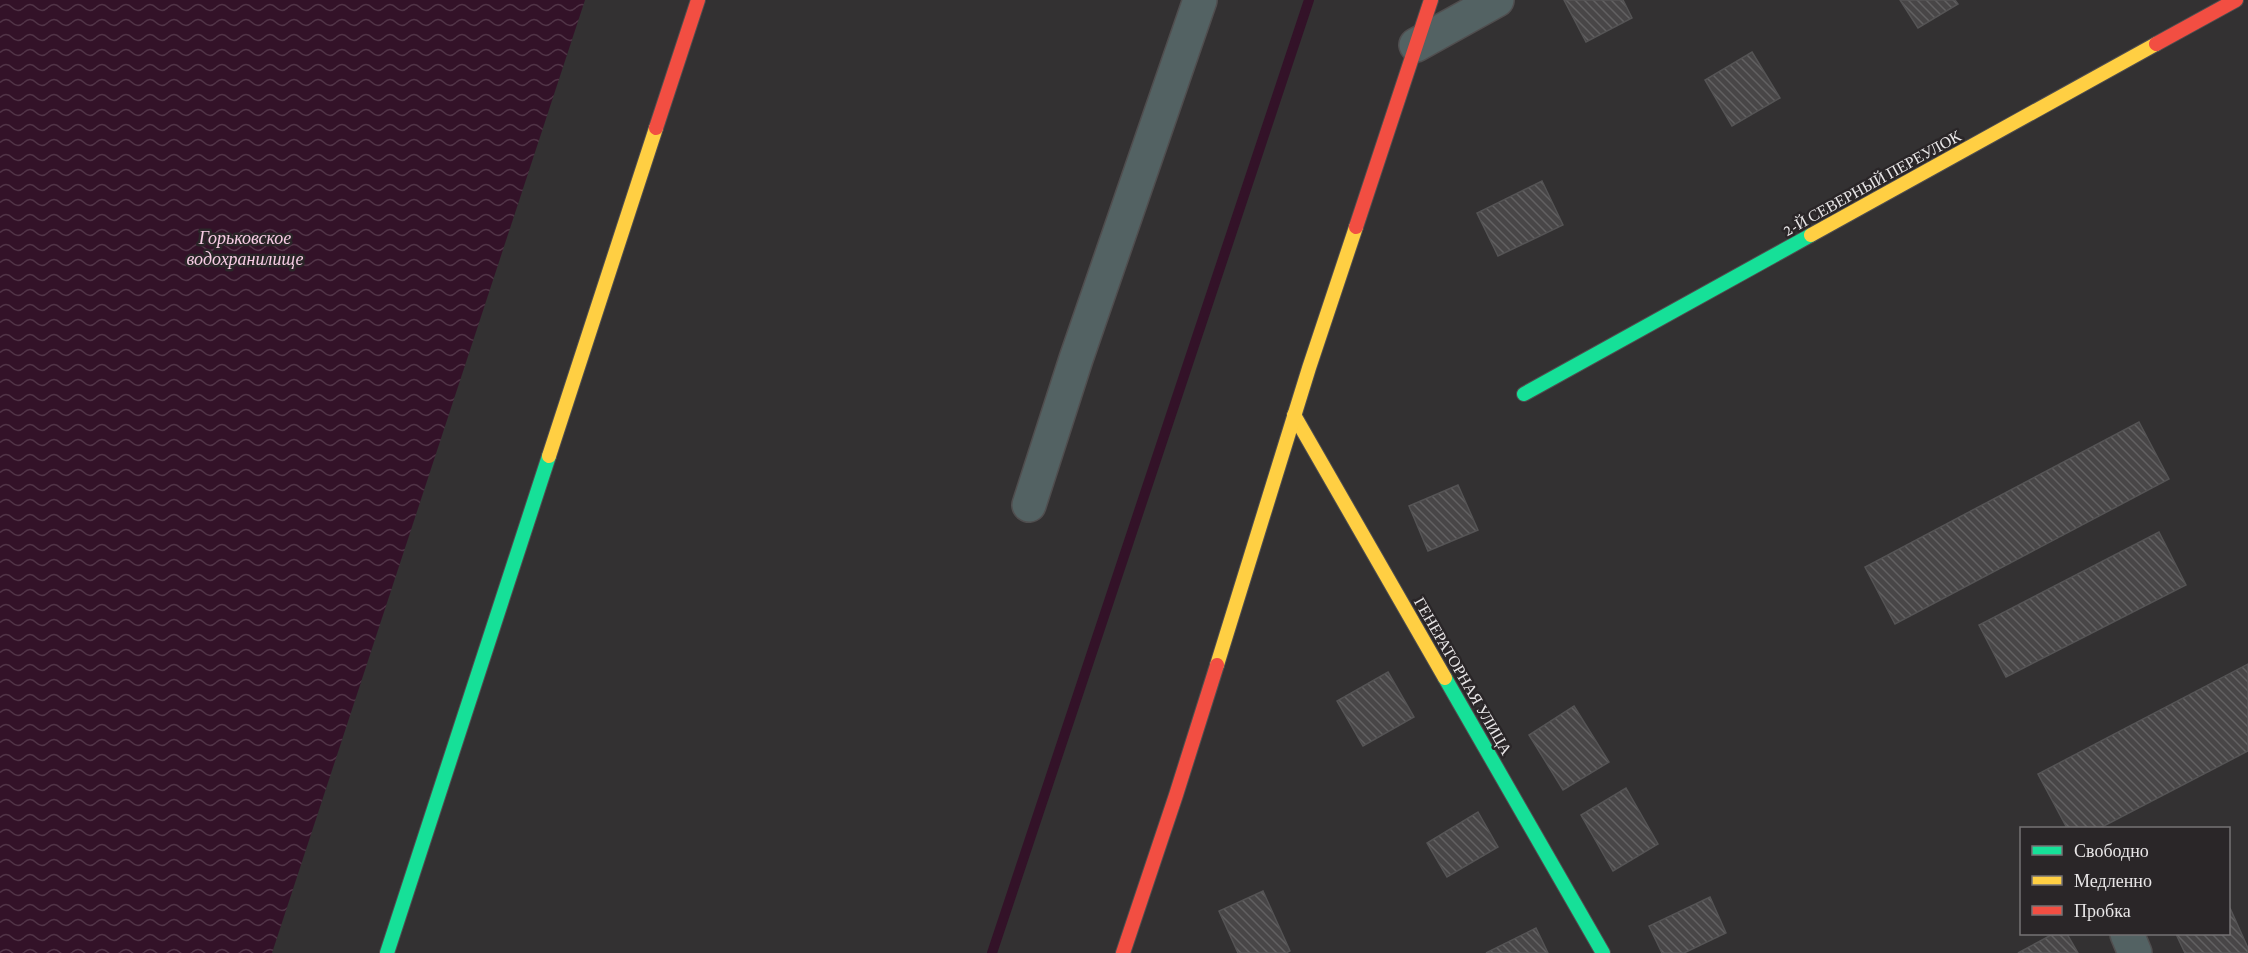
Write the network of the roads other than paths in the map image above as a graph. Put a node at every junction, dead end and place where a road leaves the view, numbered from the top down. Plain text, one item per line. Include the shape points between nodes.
1 (698, 0) edge
2 (1200, 0) edge
3 (1431, 0) edge
4 (1497, 0) edge
5 (2237, 0) edge
6 (2248, 18) edge
7 (1416, 45) junction
8 (1524, 394) dead end
9 (1294, 415) junction
10 (1029, 505) dead end
11 (2128, 935) edge
12 (387, 953) edge
13 (1123, 953) edge
14 (1603, 953) edge
15 (2135, 953) edge

1 - 12 street
2 - 10 street
3 - 7 street
4 - 7 street
5 - 6 street
5 - 8 street, 2-Й СЕВЕРНЫЙ ПЕРЕУЛОК
7 - 9 street
9 - 13 street
9 - 14 street, ГЕНЕРАТОРНАЯ УЛИЦА
11 - 15 street

